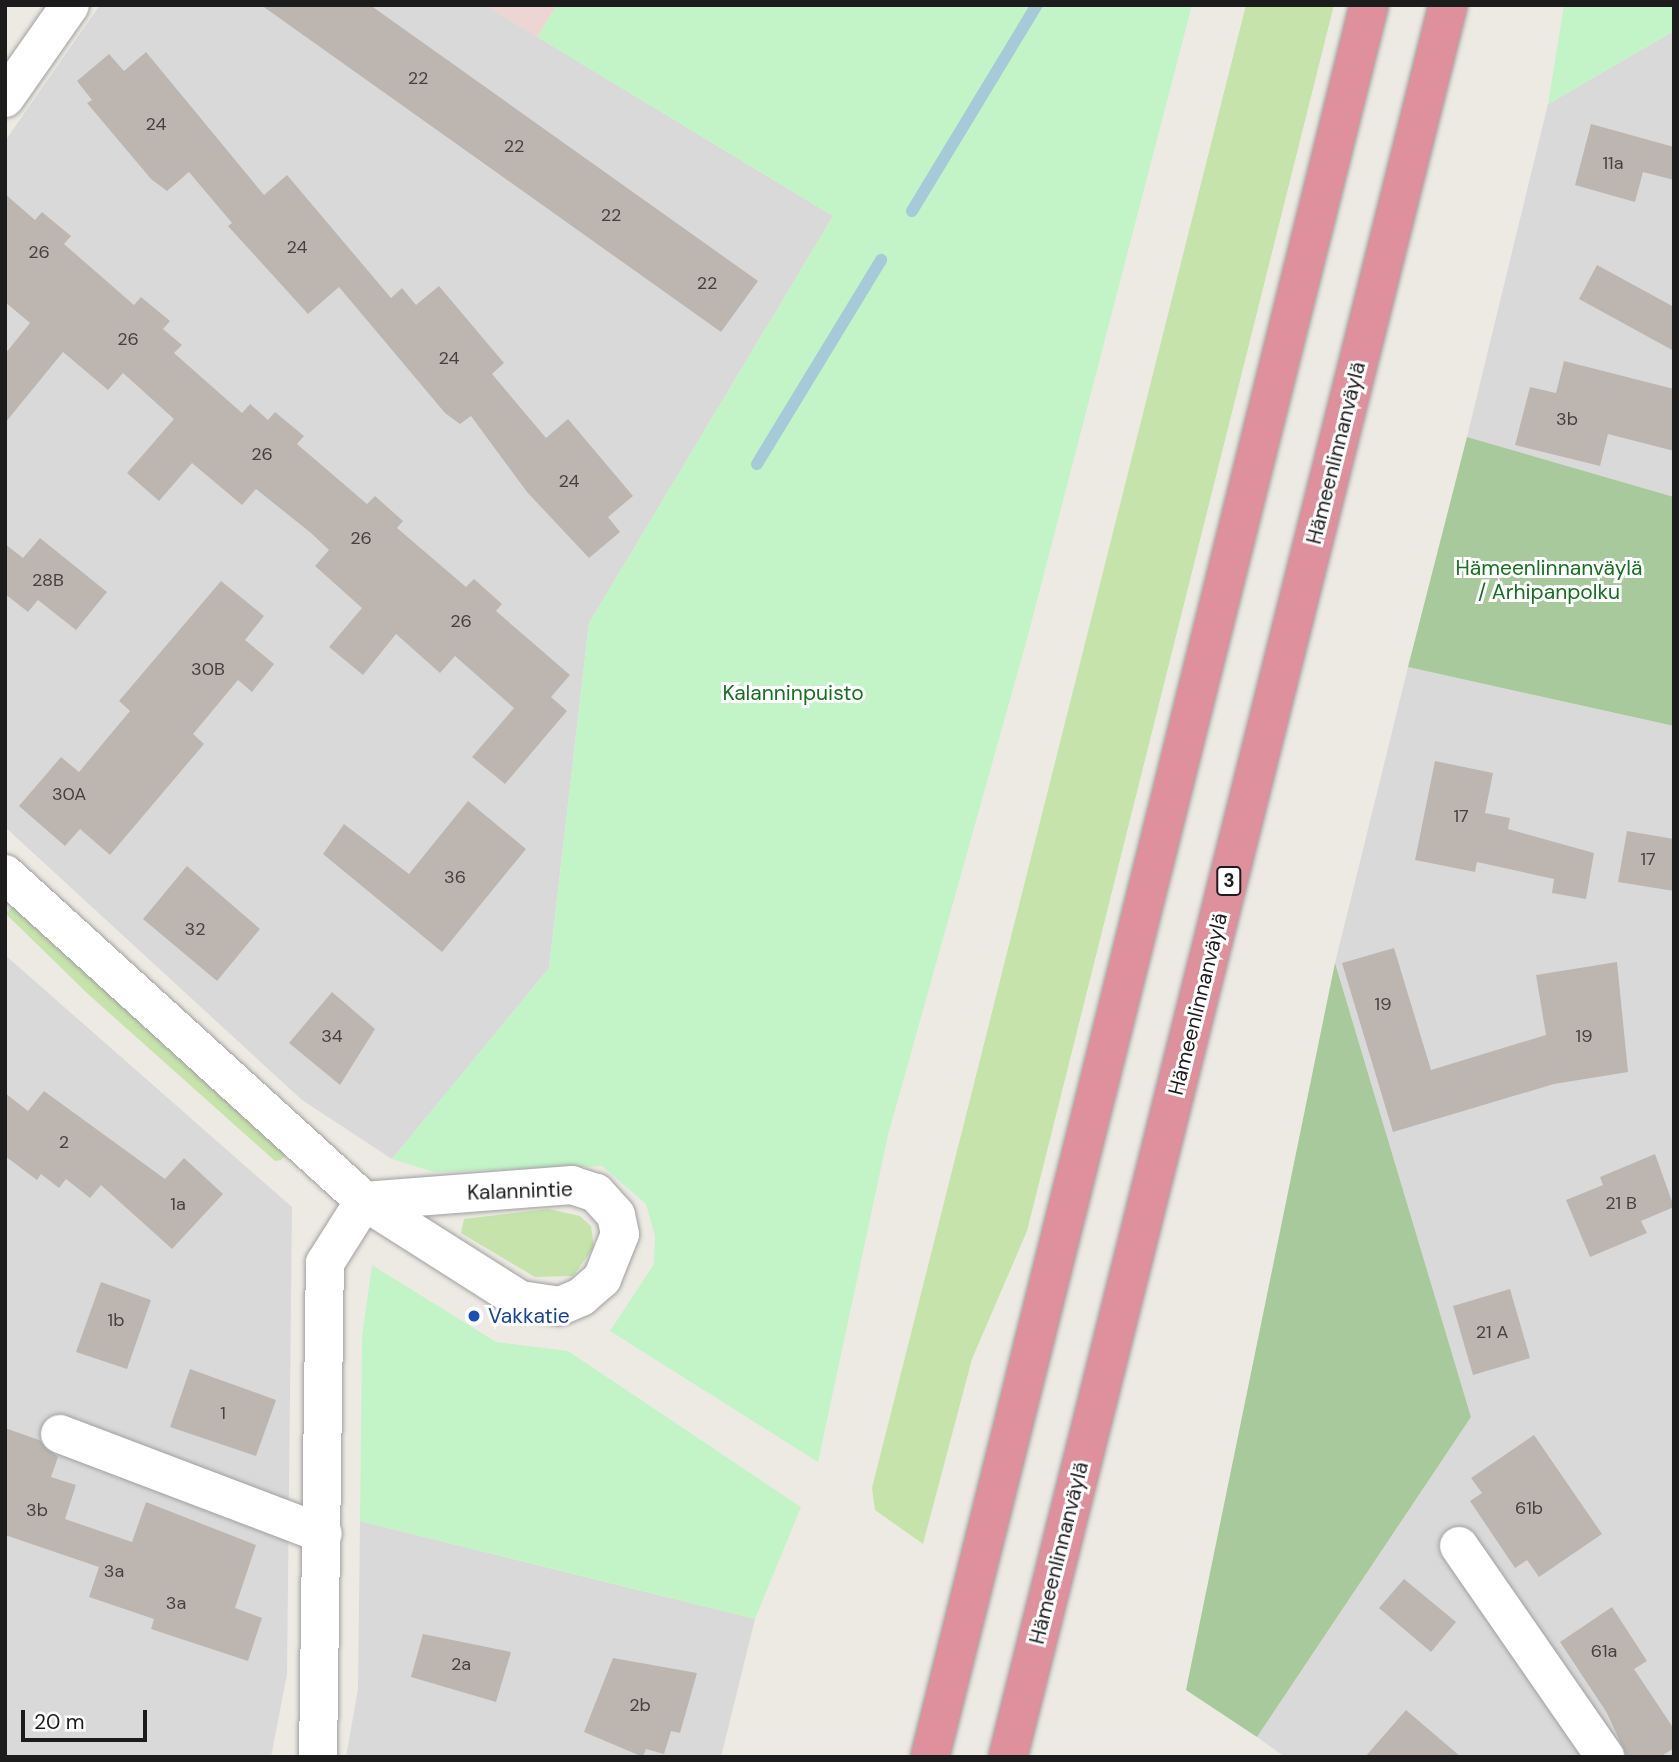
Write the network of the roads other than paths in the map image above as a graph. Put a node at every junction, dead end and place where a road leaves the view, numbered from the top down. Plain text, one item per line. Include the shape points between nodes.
1 (71, 5) edge
2 (1369, 5) edge
3 (1448, 5) edge
4 (5, 98) edge
5 (5, 874) edge
6 (364, 1201) junction
7 (60, 1434) dead end
8 (323, 1534) junction
9 (1459, 1546) dead end
10 (318, 1757) edge
11 (930, 1757) edge
12 (1008, 1757) edge
13 (1605, 1757) edge

1 - 4 street
2 - 11 highway
3 - 12 highway, Hämeenlinnanväylä / 3
5 - 6 street, Kalannintie
6 - 6 street, Kalannintie via 520,1300 560,1306 602,1279 620,1234 616,1215 596,1193 572,1185
6 - 8 street via 324,1263
7 - 8 street
8 - 10 street
9 - 13 street

